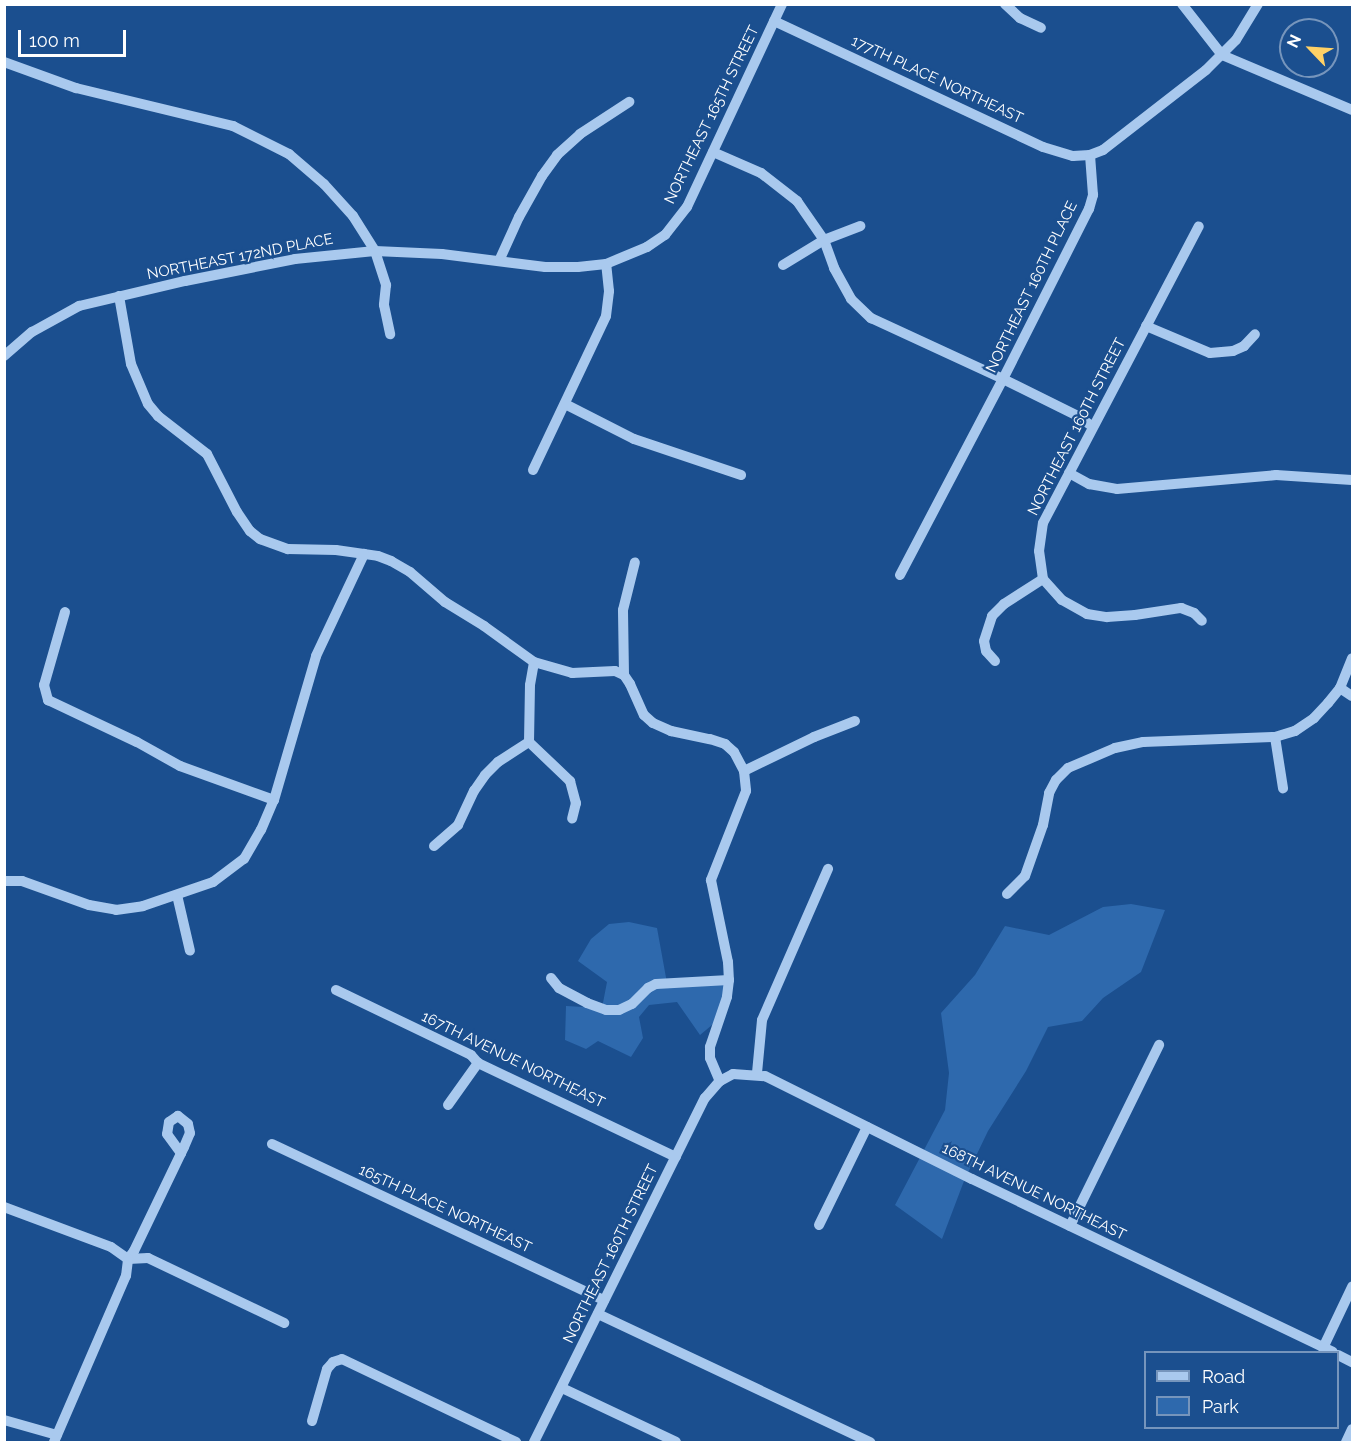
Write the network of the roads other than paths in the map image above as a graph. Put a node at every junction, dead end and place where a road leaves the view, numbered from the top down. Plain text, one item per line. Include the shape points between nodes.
1 (782, 4) edge
2 (1005, 4) edge
3 (1182, 4) edge
4 (1257, 4) edge
5 (774, 21) junction
6 (1041, 28) dead end
7 (1222, 55) junction
8 (4, 62) edge
9 (629, 102) dead end
10 (1353, 110) edge
11 (713, 152) junction
12 (1090, 155) junction
13 (860, 226) dead end
14 (1199, 226) dead end
15 (824, 240) junction
16 (375, 251) junction
17 (499, 261) junction
18 (606, 264) junction
19 (783, 265) dead end
20 (119, 296) junction
21 (1146, 326) junction
22 (390, 334) dead end
23 (1255, 334) dead end
24 (4, 356) edge
25 (1003, 379) junction
26 (565, 404) junction
27 (1092, 426) junction
28 (533, 470) dead end
29 (1069, 473) junction
30 (741, 475) dead end
31 (1353, 480) edge
32 (364, 554) junction
33 (635, 562) dead end
34 (900, 576) dead end
35 (1043, 579) junction
36 (65, 612) dead end
37 (1202, 621) dead end
38 (1353, 658) edge
39 (994, 661) dead end
40 (534, 662) junction
41 (624, 675) junction
42 (1340, 688) junction
43 (1353, 696) edge
44 (855, 721) dead end
45 (1275, 737) junction
46 (529, 742) junction
47 (744, 771) junction
48 (1283, 788) dead end
49 (274, 800) junction
50 (572, 819) dead end
51 (434, 846) dead end
52 (828, 869) dead end
53 (4, 881) edge
54 (1006, 894) dead end
55 (177, 895) junction
56 (190, 951) dead end
57 (551, 978) dead end
58 (729, 980) junction
59 (336, 990) dead end
60 (1159, 1045) dead end
61 (478, 1063) junction
62 (757, 1073) junction
63 (720, 1081) junction
64 (448, 1105) dead end
65 (867, 1127) junction
66 (272, 1144) dead end
67 (181, 1153) dead end
68 (676, 1156) junction
69 (4, 1207) edge
70 (819, 1225) dead end
71 (1070, 1226) junction
72 (128, 1258) junction
73 (1353, 1287) edge
74 (604, 1300) junction
75 (598, 1314) junction
76 (284, 1323) dead end
77 (1328, 1350) edge
78 (1339, 1355) edge
79 (1353, 1362) edge
80 (562, 1388) junction
81 (4, 1420) edge
82 (312, 1421) dead end
83 (1353, 1429) edge
84 (55, 1439) edge
85 (516, 1443) edge
86 (534, 1443) edge
87 (676, 1443) edge
88 (870, 1443) edge
89 (1346, 1443) edge

1 - 5 street, NORTHEAST 165TH STREET
2 - 6 street via 1020,18
3 - 7 street
4 - 7 street via 1236,40
5 - 11 street, NORTHEAST 165TH STREET
5 - 12 street, 177TH PLACE NORTHEAST via 1042,147 1073,156
7 - 10 street
7 - 12 street via 1140,123
8 - 16 street via 76,88 219,122 273,144 324,184 353,216
9 - 17 street via 580,134 557,155 524,207
11 - 15 street via 761,173 782,188 808,214
11 - 18 street, NORTHEAST 165TH STREET via 686,208 665,235
12 - 25 street, NORTHEAST 160TH PLACE via 1093,195 1089,209
13 - 15 street
14 - 21 street, NORTHEAST 160TH STREET
15 - 19 street
15 - 25 street via 851,299 871,318
16 - 17 street, NORTHEAST 172ND PLACE
16 - 20 street, NORTHEAST 172ND PLACE via 295,259
16 - 22 street via 386,285 384,305
17 - 18 street, NORTHEAST 172ND PLACE via 545,267
18 - 26 street via 606,316
20 - 24 street, NORTHEAST 172ND PLACE via 79,306 54,318
20 - 32 street via 131,364 148,404 207,454 250,531 271,545 288,549
21 - 23 street via 1210,353 1233,351
21 - 27 street, NORTHEAST 160TH STREET
25 - 27 street
25 - 34 street, NORTHEAST 160TH PLACE
26 - 28 street
26 - 30 street via 634,439
27 - 29 street, NORTHEAST 160TH STREET
29 - 31 street via 1089,484 1117,489 1276,475
29 - 35 street, NORTHEAST 160TH STREET via 1043,523 1039,551
32 - 40 street via 391,561 410,572 445,602
32 - 49 street via 316,656
33 - 41 street via 623,610
35 - 37 street via 1062,600 1088,614 1139,615 1181,608
35 - 39 street via 992,616 984,641
36 - 49 street via 44,685 48,700 180,766
38 - 42 street
40 - 41 street via 560,671 615,671
40 - 46 street
41 - 47 street via 644,715 653,723 725,744
42 - 43 street
42 - 45 street via 1314,718 1295,731
44 - 47 street
45 - 48 street
45 - 54 street via 1143,742 1068,768 1056,780 1045,807 1043,825 1025,876
46 - 50 street via 570,781 576,803
46 - 51 street via 485,774 458,825
47 - 58 street via 746,791 711,880
49 - 55 street via 243,859 213,882
52 - 62 street via 762,1020
53 - 55 street via 22,881 102,909 143,906
55 - 56 street
57 - 58 street via 559,988 606,1010 632,1004 656,984
58 - 63 street via 710,1047
59 - 61 street, 167TH AVENUE NORTHEAST via 471,1055
60 - 71 street
61 - 64 street
61 - 68 street, 167TH AVENUE NORTHEAST
62 - 63 street via 734,1074
62 - 65 street, 168TH AVENUE NORTHEAST
63 - 68 street, NORTHEAST 160TH STREET via 705,1098
65 - 70 street
65 - 71 street, 168TH AVENUE NORTHEAST
66 - 74 street, 165TH PLACE NORTHEAST
67 - 72 street
68 - 74 street, NORTHEAST 160TH STREET
69 - 72 street via 111,1247
71 - 77 street, 168TH AVENUE NORTHEAST
72 - 76 street via 148,1258
72 - 84 street via 126,1276
73 - 77 street
74 - 75 street, NORTHEAST 160TH STREET
75 - 80 street, NORTHEAST 160TH STREET
75 - 88 street
78 - 79 street
80 - 86 street, NORTHEAST 160TH STREET
80 - 87 street
81 - 84 street
82 - 85 street via 327,1370 342,1359
83 - 89 street

